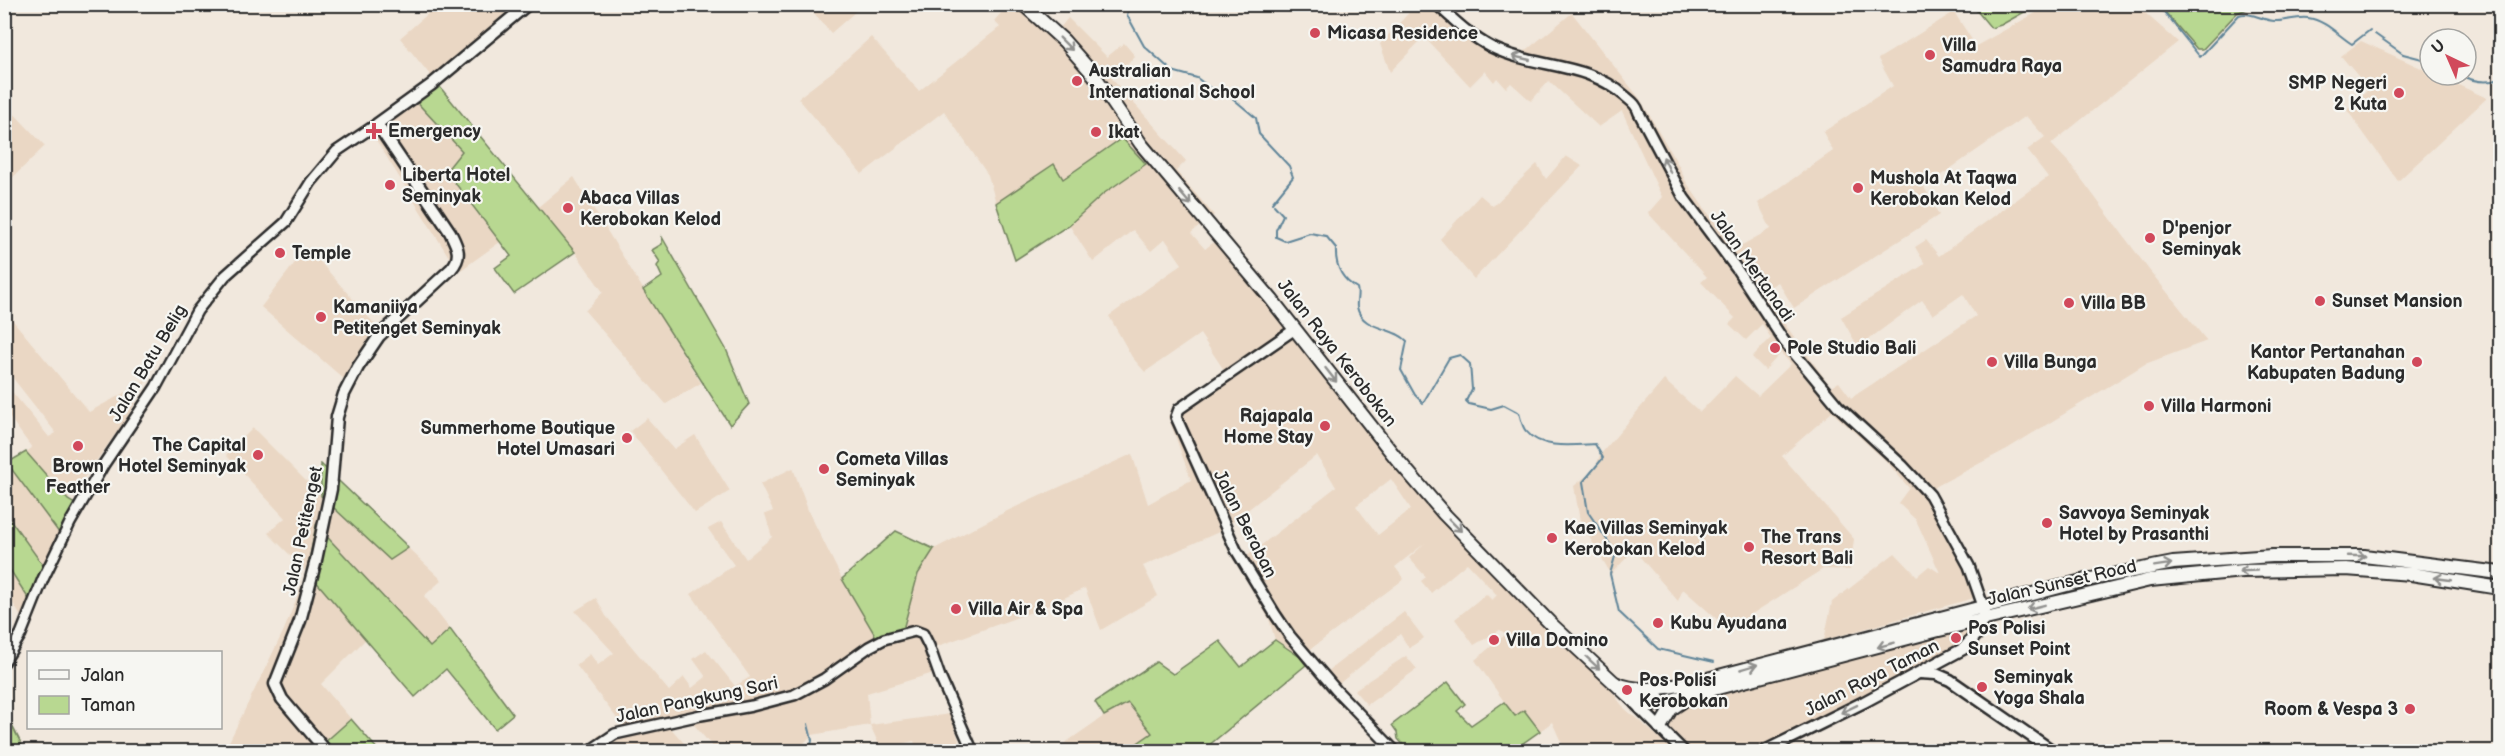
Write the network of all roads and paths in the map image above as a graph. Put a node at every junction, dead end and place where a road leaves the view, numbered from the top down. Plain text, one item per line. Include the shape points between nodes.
1 (528, 4) edge
2 (1023, 4) edge
3 (1436, 4) edge
4 (377, 124) junction
5 (1295, 329) junction
6 (2500, 573) edge
7 (2500, 588) edge
8 (1983, 606) junction
9 (1983, 620) junction
10 (1834, 653) junction
11 (4, 662) edge
12 (1920, 673) junction
13 (1615, 683) junction
14 (1696, 687) junction
15 (1637, 704) junction
16 (1661, 728) junction
17 (327, 752) edge
18 (588, 752) edge
19 (973, 752) edge
20 (1396, 752) edge
21 (1684, 752) edge
22 (1763, 752) edge
23 (2054, 752) edge

1 - 4 main road via 436,81
2 -> 5 main road, Jalan Raya Kerobokan via 1094,75 1141,144
8 -> 3 street, Jalan Mertanadi via 1969,566 1930,495 1856,424 1778,332 1678,189 1636,105 1604,80 1490,47
4 - 11 street, Jalan Batu Belig via 337,151 311,182 286,222 225,276 197,311 156,387 70,523 21,634
4 - 17 main road, Jalan Petitenget via 450,232 459,256 455,265 379,336 358,367 338,410 327,514 300,621 275,684 282,699
5 -> 13 main road, Jalan Raya Kerobokan via 1444,514 1550,623
5 - 20 street, Jalan Beraban via 1179,409 1176,417 1236,550 1275,614 1336,690
8 -> 6 main road, Jalan Sunset Road via 2116,573 2208,559 2364,556
7 -> 9 main road, Jalan Sunset Road via 2346,569 2243,571 2150,580
8 - 9 main road, Jalan Mertanadi
8 - 10 main road, Jalan Sunset Road
9 -> 10 main road, Jalan Sunset Road
9 - 12 main road, Jalan Raya Taman via 1978,633 1963,649
10 - 14 main road, Jalan Sunset Road
12 -> 22 main road, Jalan Raya Taman
12 - 23 main road via 1950,680
13 - 14 main road via 1645,690
13 - 15 main road, Jalan Raya Kerobokan
14 - 15 main road
14 - 16 main road via 1671,709
15 - 16 main road
16 - 21 main road
18 - 19 street, Jalan Pangkung Sari via 615,734 794,695 884,639 915,631 922,634 929,646

